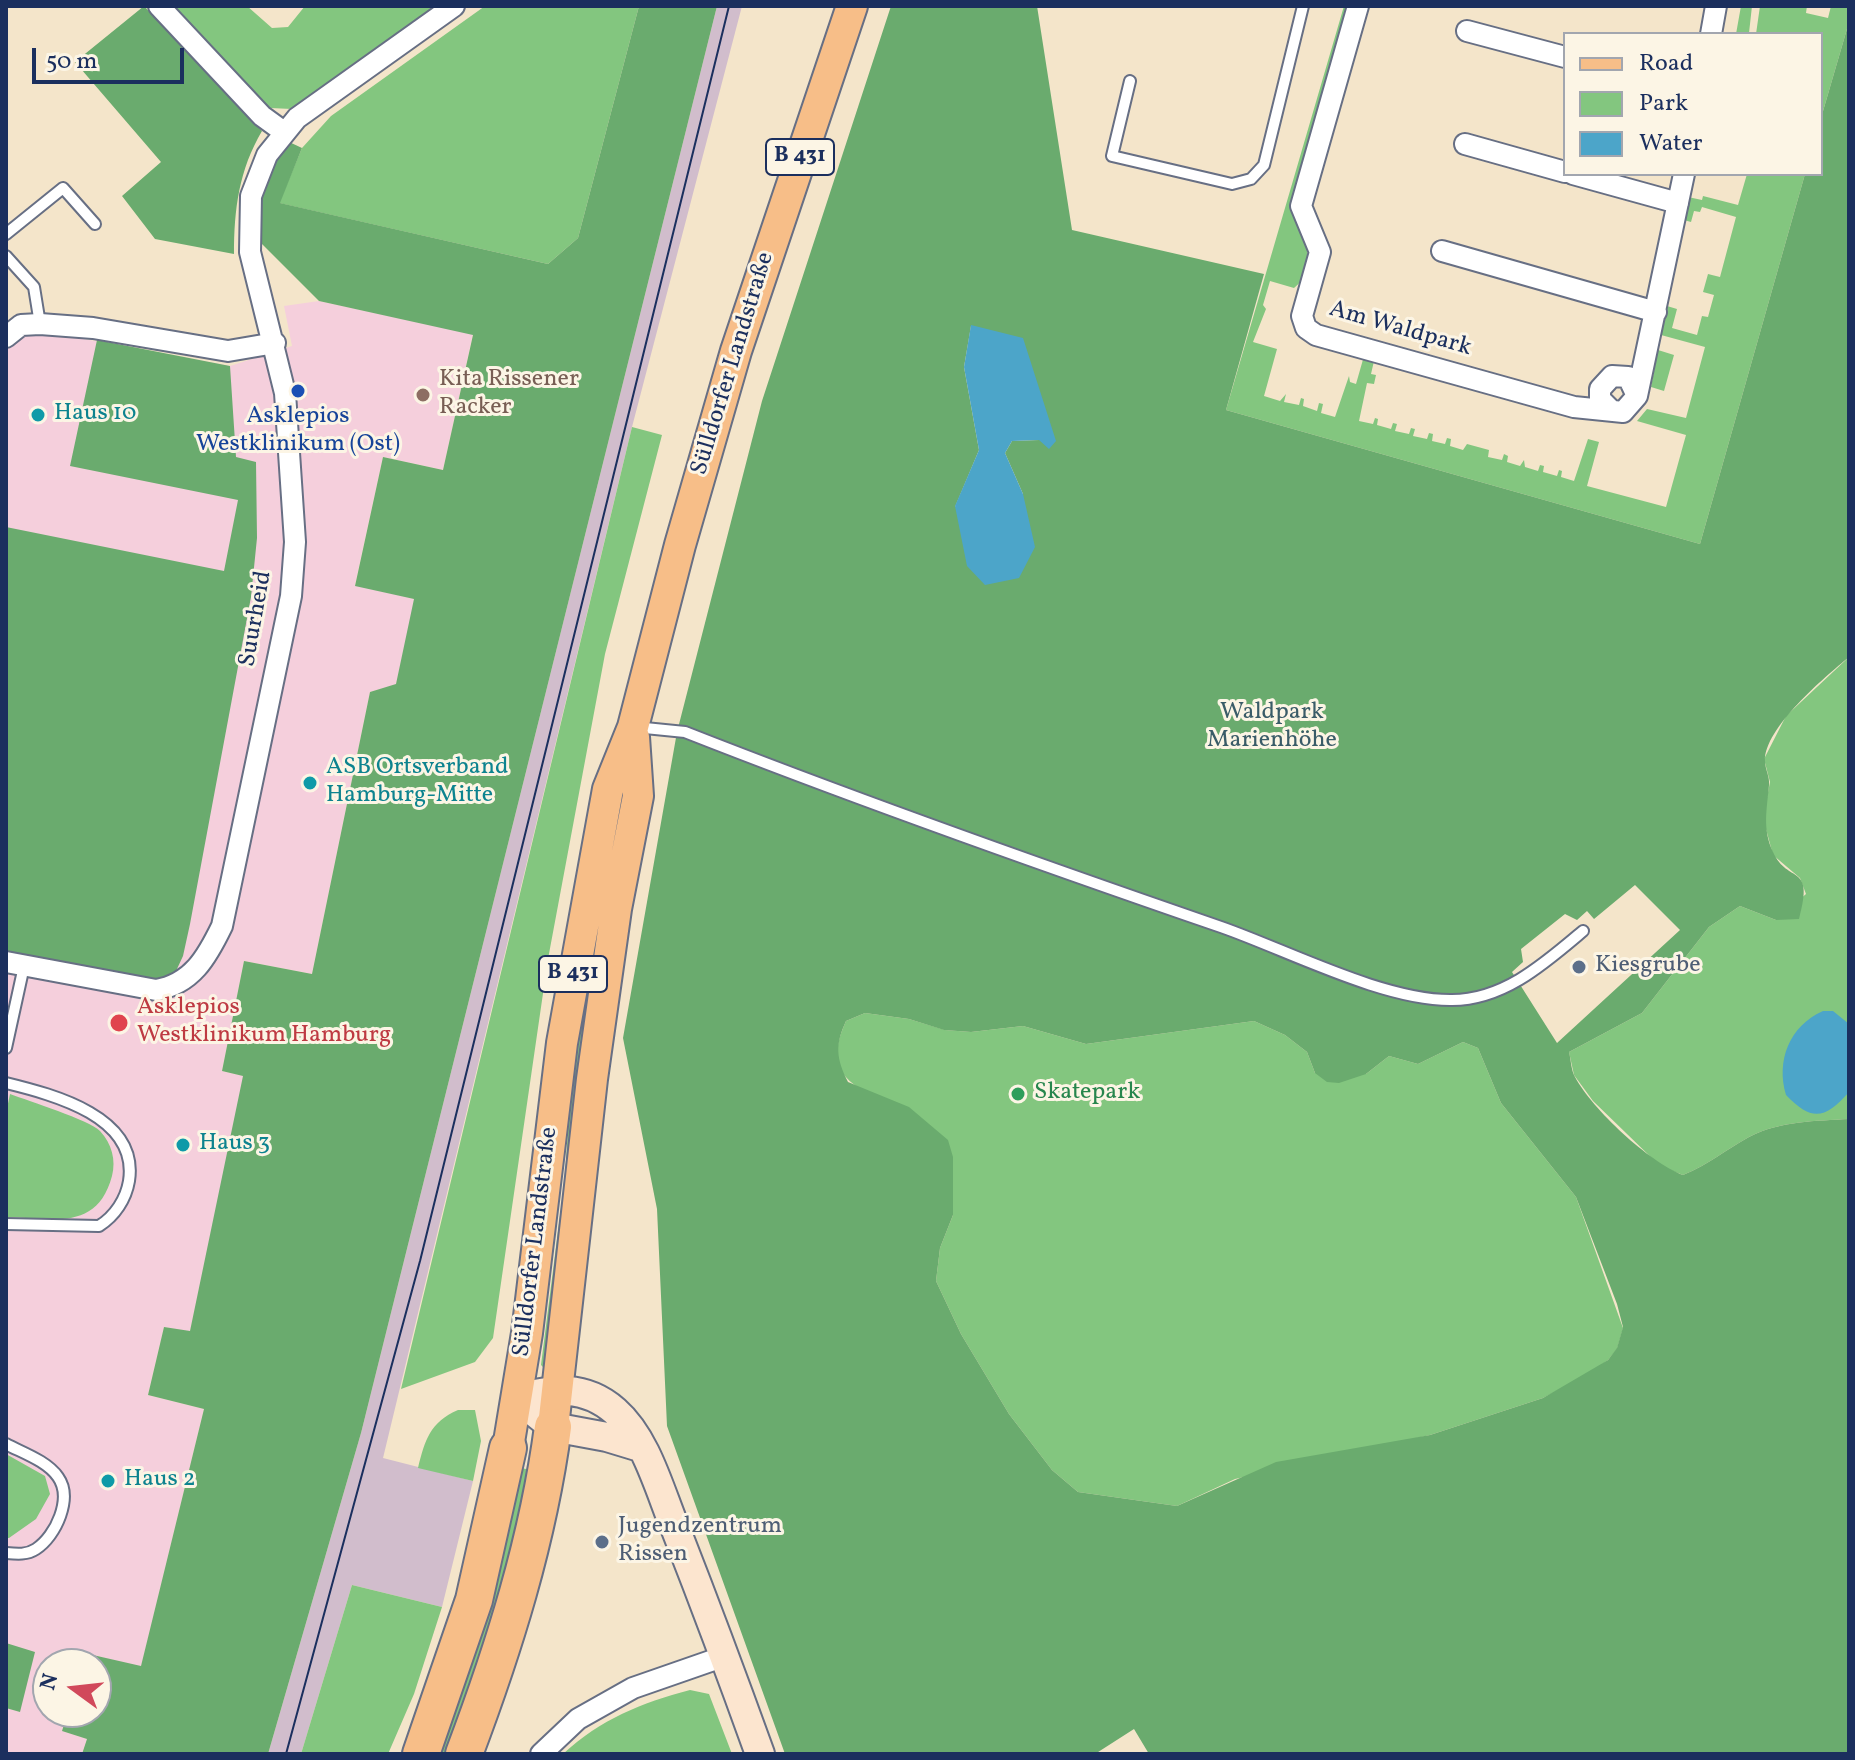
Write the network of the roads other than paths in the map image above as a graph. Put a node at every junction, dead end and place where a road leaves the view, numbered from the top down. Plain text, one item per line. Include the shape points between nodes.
1 (159, 6) edge
2 (454, 6) edge
3 (852, 6) edge
4 (1303, 6) edge
5 (1358, 6) edge
6 (1716, 6) edge
7 (1467, 31) dead end
8 (1711, 32) edge
9 (1563, 56) edge
10 (1130, 81) dead end
11 (284, 132) junction
12 (1465, 144) dead end
13 (1563, 171) edge
14 (1580, 176) edge
15 (1684, 176) edge
16 (1678, 203) junction
17 (95, 224) dead end
18 (6, 234) edge
19 (1442, 251) dead end
20 (6, 256) edge
21 (1656, 312) junction
22 (40, 324) junction
23 (6, 337) edge
24 (275, 343) junction
25 (1648, 350) junction
26 (1621, 375) junction
27 (1637, 396) junction
28 (1606, 405) junction
29 (633, 727) junction
30 (1583, 931) dead end
31 (15, 964) edge
32 (6, 1048) edge
33 (6, 1083) edge
34 (6, 1224) edge
35 (558, 1388) junction
36 (517, 1398) junction
37 (553, 1427) junction
38 (6, 1444) edge
39 (640, 1447) junction
40 (508, 1448) joint
41 (6, 1553) edge
42 (725, 1656) junction
43 (421, 1754) edge
44 (464, 1754) edge
45 (541, 1754) edge
46 (760, 1754) edge

1 - 11 street via 262,116
2 - 11 street, Suurheid
3 - 29 main road, Sülldorfer Landstraße / B 431 via 736,351
4 - 10 lane via 1264,165 1251,179 1232,184 1112,156
5 - 28 street, Am Waldpark via 1301,206 1320,252 1302,316 1306,328 1574,407
6 - 8 street
7 - 9 street
11 - 24 street, Suurheid via 255,183 248,224 250,252
12 - 13 street
14 - 16 street
15 - 16 street
16 - 21 street
17 - 18 lane via 63,188
19 - 21 street
20 - 22 lane via 34,287
21 - 25 street
22 - 23 street via 21,325
22 - 24 street via 228,351
24 - 31 street, Suurheid via 285,393 293,503 291,596 222,926 205,960 172,987 136,987
25 - 26 street
25 - 27 street
26 - 27 street via 1633,381
26 - 28 street via 1605,380
27 - 28 street via 1629,409
29 - 30 lane via 685,732 1025,861 1432,1000 1476,997 1526,978
29 - 35 main road, Sülldorfer Landstraße / B 431 via 638,796 592,1079
29 - 36 main road, Sülldorfer Landstraße / B 431 via 608,789 585,904
31 - 32 lane
33 - 34 lane via 102,1119 121,1137 130,1173 120,1204 99,1226
35 - 36 main road
35 - 37 main road, Sülldorfer Landstraße / B 431
35 - 39 main road via 593,1397 614,1410
36 - 37 main road
36 - 40 main road, Sülldorfer Landstraße / B 431
37 - 39 main road
37 - 44 highway, Sülldorfer Landstraße / B 431 via 510,1624
38 - 41 lane via 52,1470 64,1495 60,1516 44,1542 27,1553
39 - 42 main road
40 - 43 highway, Sülldorfer Landstraße / B 431 via 474,1600
42 - 45 street via 633,1688 578,1719
42 - 46 main road

